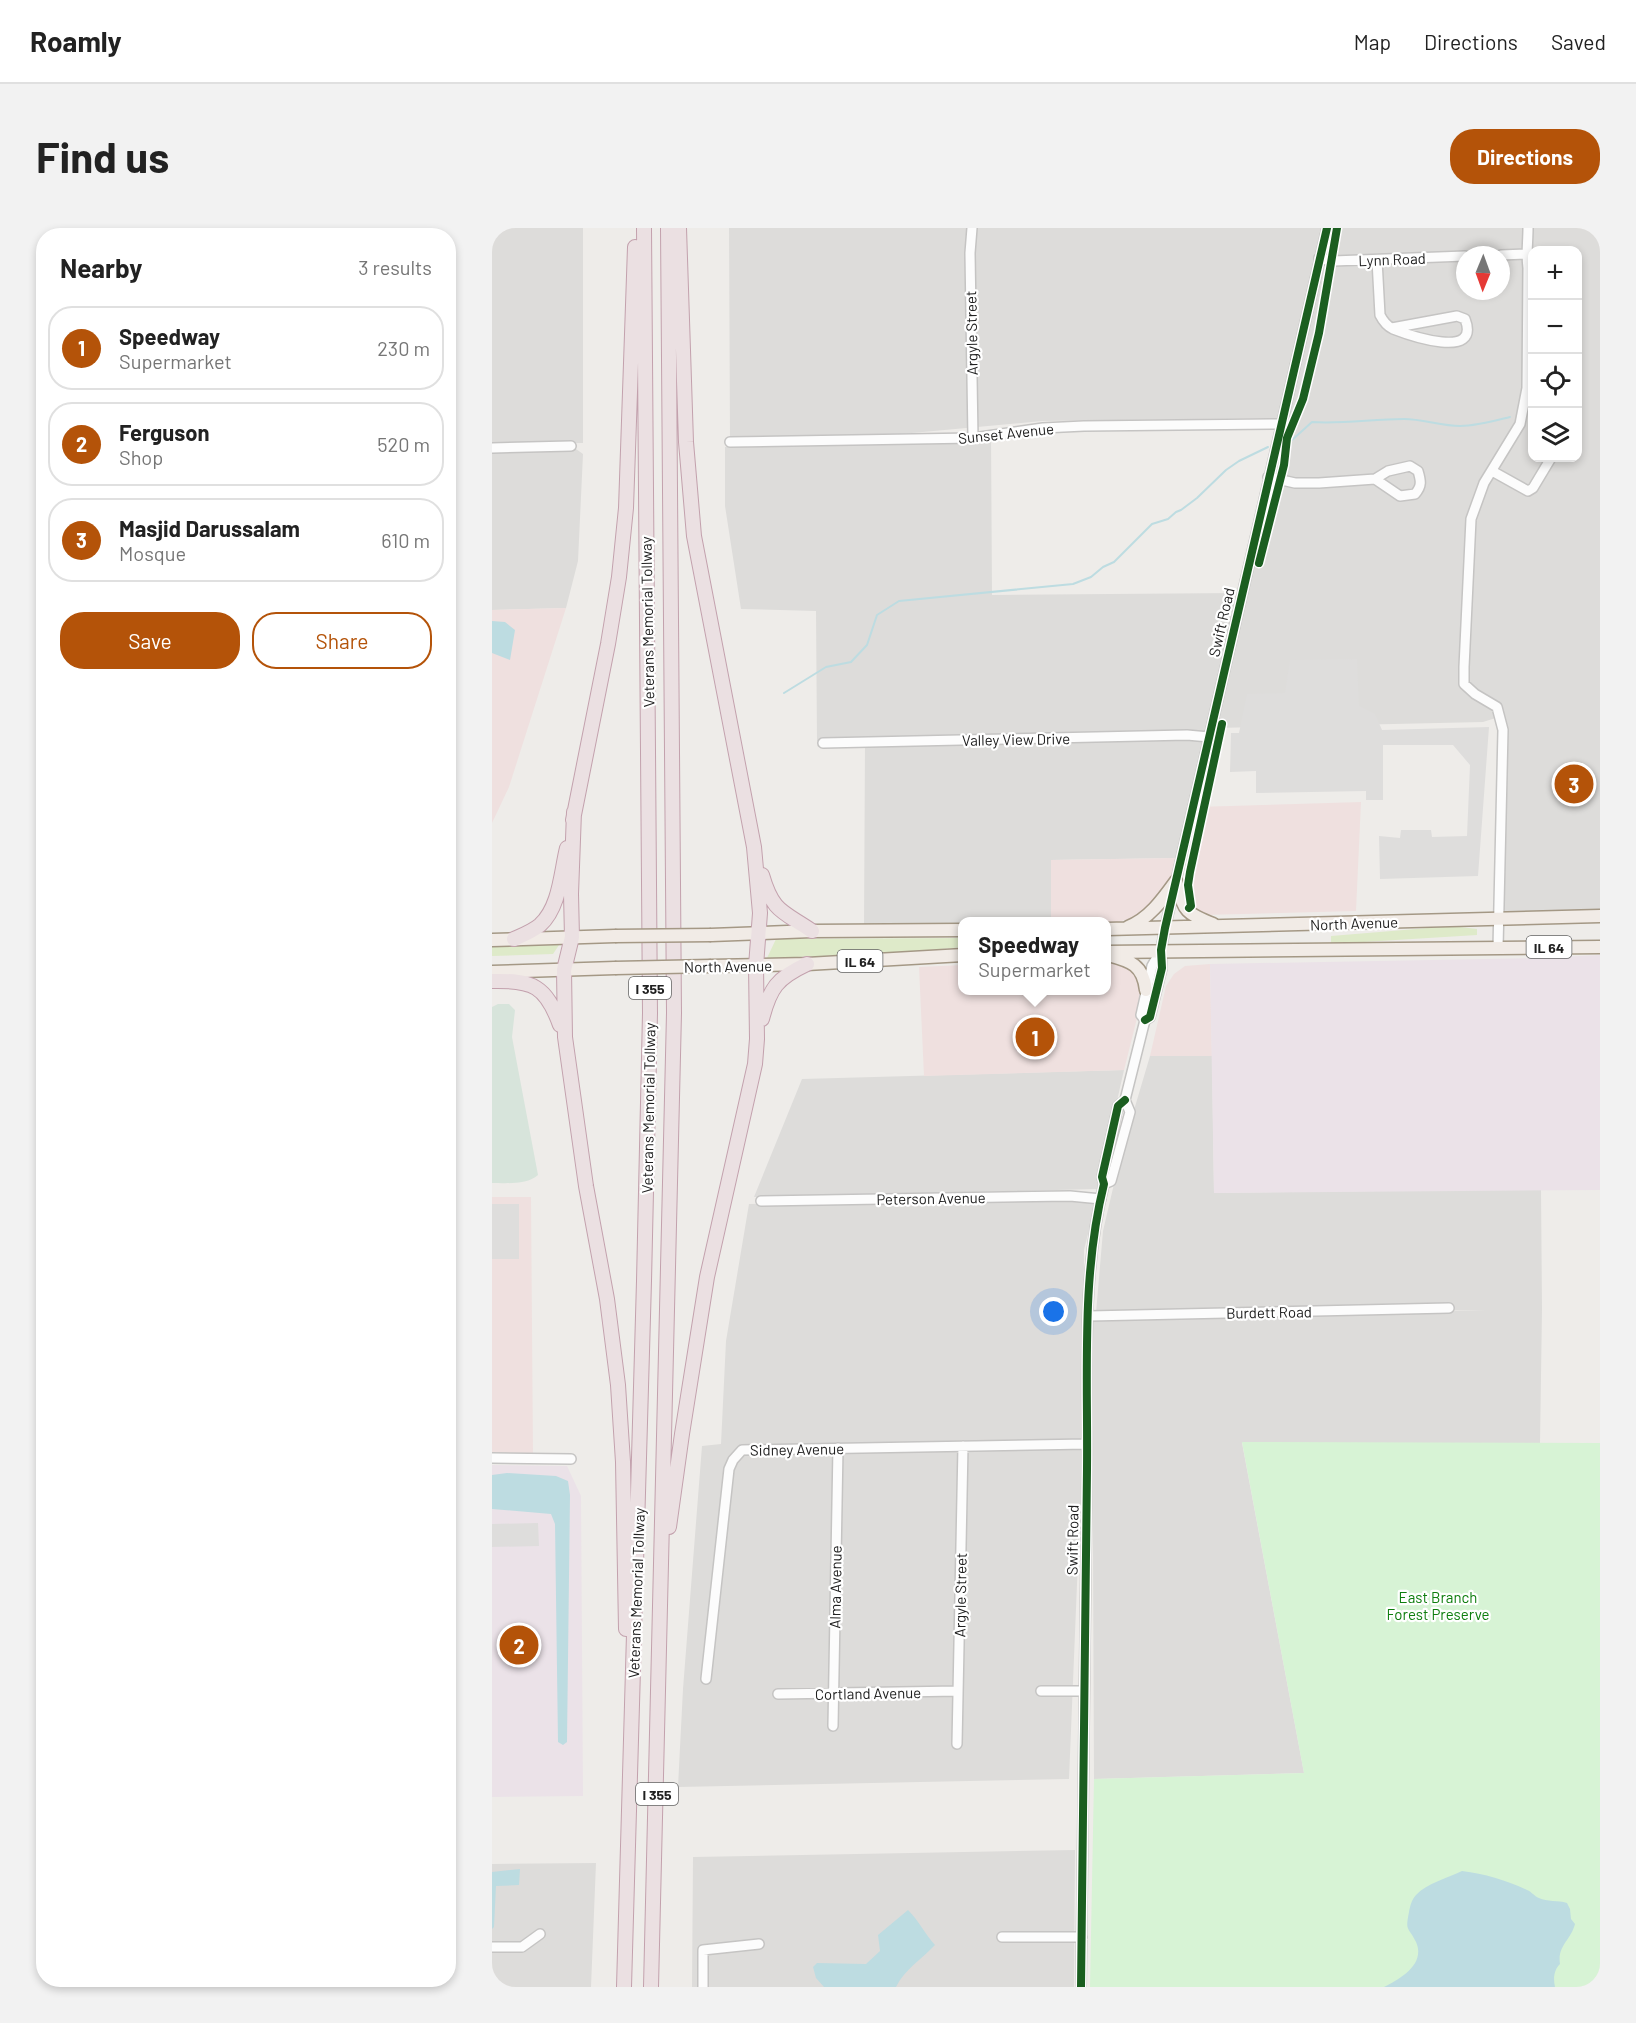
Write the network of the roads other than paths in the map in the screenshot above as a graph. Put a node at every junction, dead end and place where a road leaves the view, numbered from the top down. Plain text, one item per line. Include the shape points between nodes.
1 (635, 228) edge
2 (644, 228) edge
3 (668, 228) edge
4 (679, 228) edge
5 (972, 228) edge
6 (1327, 228) edge
7 (1528, 228) edge
8 (1526, 254) junction
9 (1510, 255) edge
10 (1456, 256) edge
11 (1319, 258) junction
12 (1377, 260) junction
13 (1392, 328) junction
14 (1529, 354) edge
15 (1528, 398) edge
16 (1281, 424) junction
17 (973, 438) junction
18 (730, 442) dead end
19 (571, 446) dead end
20 (492, 448) edge
21 (1549, 462) edge
22 (1492, 471) junction
23 (1268, 477) junction
24 (1375, 479) junction
25 (1209, 737) junction
26 (823, 743) dead end
27 (574, 812) junction
28 (754, 847) junction
29 (1176, 881) junction
30 (1600, 916) edge
31 (1497, 919) junction
32 (1220, 926) junction
33 (1165, 928) junction
34 (1111, 929) edge
35 (1120, 929) junction
36 (958, 930) edge
37 (813, 931) junction
38 (758, 933) junction
39 (572, 937) junction
40 (514, 939) junction
41 (492, 940) edge
42 (1600, 947) edge
43 (1498, 948) junction
44 (1161, 950) junction
45 (1111, 953) edge
46 (958, 955) edge
47 (1111, 955) edge
48 (807, 964) junction
49 (756, 966) junction
50 (564, 970) junction
51 (492, 972) edge
52 (492, 981) edge
53 (1146, 990) junction
54 (1145, 1020) junction
55 (565, 1037) junction
56 (757, 1039) junction
57 (1101, 1199) junction
58 (761, 1201) dead end
59 (1449, 1308) dead end
60 (1089, 1316) junction
61 (1087, 1444) junction
62 (963, 1446) junction
63 (838, 1448) junction
64 (492, 1458) edge
65 (571, 1459) dead end
66 (660, 1600) junction
67 (706, 1679) dead end
68 (1041, 1690) dead end
69 (958, 1691) junction
70 (1084, 1691) junction
71 (778, 1694) dead end
72 (833, 1694) junction
73 (833, 1726) dead end
74 (957, 1743) dead end
75 (631, 1749) junction
76 (540, 1934) dead end
77 (1002, 1937) dead end
78 (1082, 1937) junction
79 (759, 1944) dead end
80 (492, 1947) edge
81 (624, 1987) edge
82 (651, 1987) edge
83 (703, 1987) edge
84 (1081, 1987) edge

1 - 27 highway via 626,507 619,577
2 - 75 highway, Veterans Memorial Tollway / I 355 via 650,1013
3 - 66 highway, Veterans Memorial Tollway / I 355 via 674,1013
4 - 28 highway via 686,442 694,536
5 - 17 street, Argyle Street
6 - 11 street, Swift Road
7 - 8 street
8 - 9 street
8 - 14 street
10 - 12 street, Lynn Road
11 - 12 street, Lynn Road
11 - 16 street, Swift Road
12 - 13 street via 1380,315
13 - 13 street via 1455,344 1467,336 1469,327 1466,319 1457,316
15 - 22 street via 1520,424
16 - 17 street, Sunset Avenue via 1084,426
16 - 23 street, Swift Road
17 - 18 street, Sunset Avenue
19 - 20 street
21 - 22 street via 1528,491
22 - 31 street via 1470,519 1464,684 1497,707 1503,730
23 - 24 street via 1295,483
23 - 25 street, Swift Road
24 - 24 street via 1410,466 1418,471 1421,481 1415,494 1400,496
25 - 26 street, Valley View Drive
25 - 29 street, Swift Road
27 - 39 highway
27 - 40 highway via 553,905 541,924
28 - 37 highway via 772,902
28 - 38 highway
29 - 32 main road via 1186,911
29 - 33 street, Swift Road
29 - 35 main road via 1145,917
30 - 31 main road, North Avenue / IL 64
31 - 32 main road, North Avenue / IL 64
31 - 43 street
32 - 33 main road, North Avenue / IL 64
33 - 35 main road, North Avenue / IL 64
33 - 44 street, Swift Road
34 - 35 main road, North Avenue / IL 64
36 - 37 main road, IL 64
37 - 38 main road, IL 64
38 - 39 main road, IL 64, bridge
38 - 49 highway
39 - 40 main road, IL 64
39 - 50 highway
40 - 41 main road, IL 64
42 - 43 main road, North Avenue / IL 64
43 - 44 main road, North Avenue / IL 64
44 - 45 main road, North Avenue / IL 64
44 - 53 street, Swift Road
44 - 54 street, Swift Road via 1162,968 1150,1017
46 - 48 main road, North Avenue / IL 64
47 - 53 main road via 1134,964 1142,972
48 - 49 main road, North Avenue / IL 64
48 - 56 highway via 778,981 766,1004
49 - 50 main road, North Avenue / IL 64, bridge
49 - 56 highway
50 - 51 main road, North Avenue / IL 64
50 - 55 highway
52 - 55 highway via 517,980 541,991 552,1005
53 - 54 street, Swift Road via 1141,1015
54 - 57 street, Swift Road via 1125,1101 1118,1106
55 - 75 highway via 618,1385
56 - 66 highway via 707,1277
57 - 58 street, Peterson Avenue via 1070,1196
57 - 60 street, Swift Road via 1093,1244
59 - 60 street, Burdett Road
60 - 61 street, Swift Road
61 - 62 street, Sidney Avenue
61 - 70 street, Swift Road
62 - 63 street, Sidney Avenue
62 - 69 street, Argyle Street
63 - 67 street, Sidney Avenue via 742,1450 733,1460
63 - 72 street, Alma Avenue
64 - 65 street
66 - 82 highway, Veterans Memorial Tollway / I 355
68 - 70 street
69 - 72 street, Cortland Avenue
69 - 74 street, Argyle Street
70 - 78 street, Swift Road
71 - 72 street, Cortland Avenue
72 - 73 street, Alma Avenue
75 - 81 highway, Veterans Memorial Tollway / I 355
76 - 80 street via 522,1947
77 - 78 street
78 - 84 street, Swift Road
79 - 83 street via 703,1950

